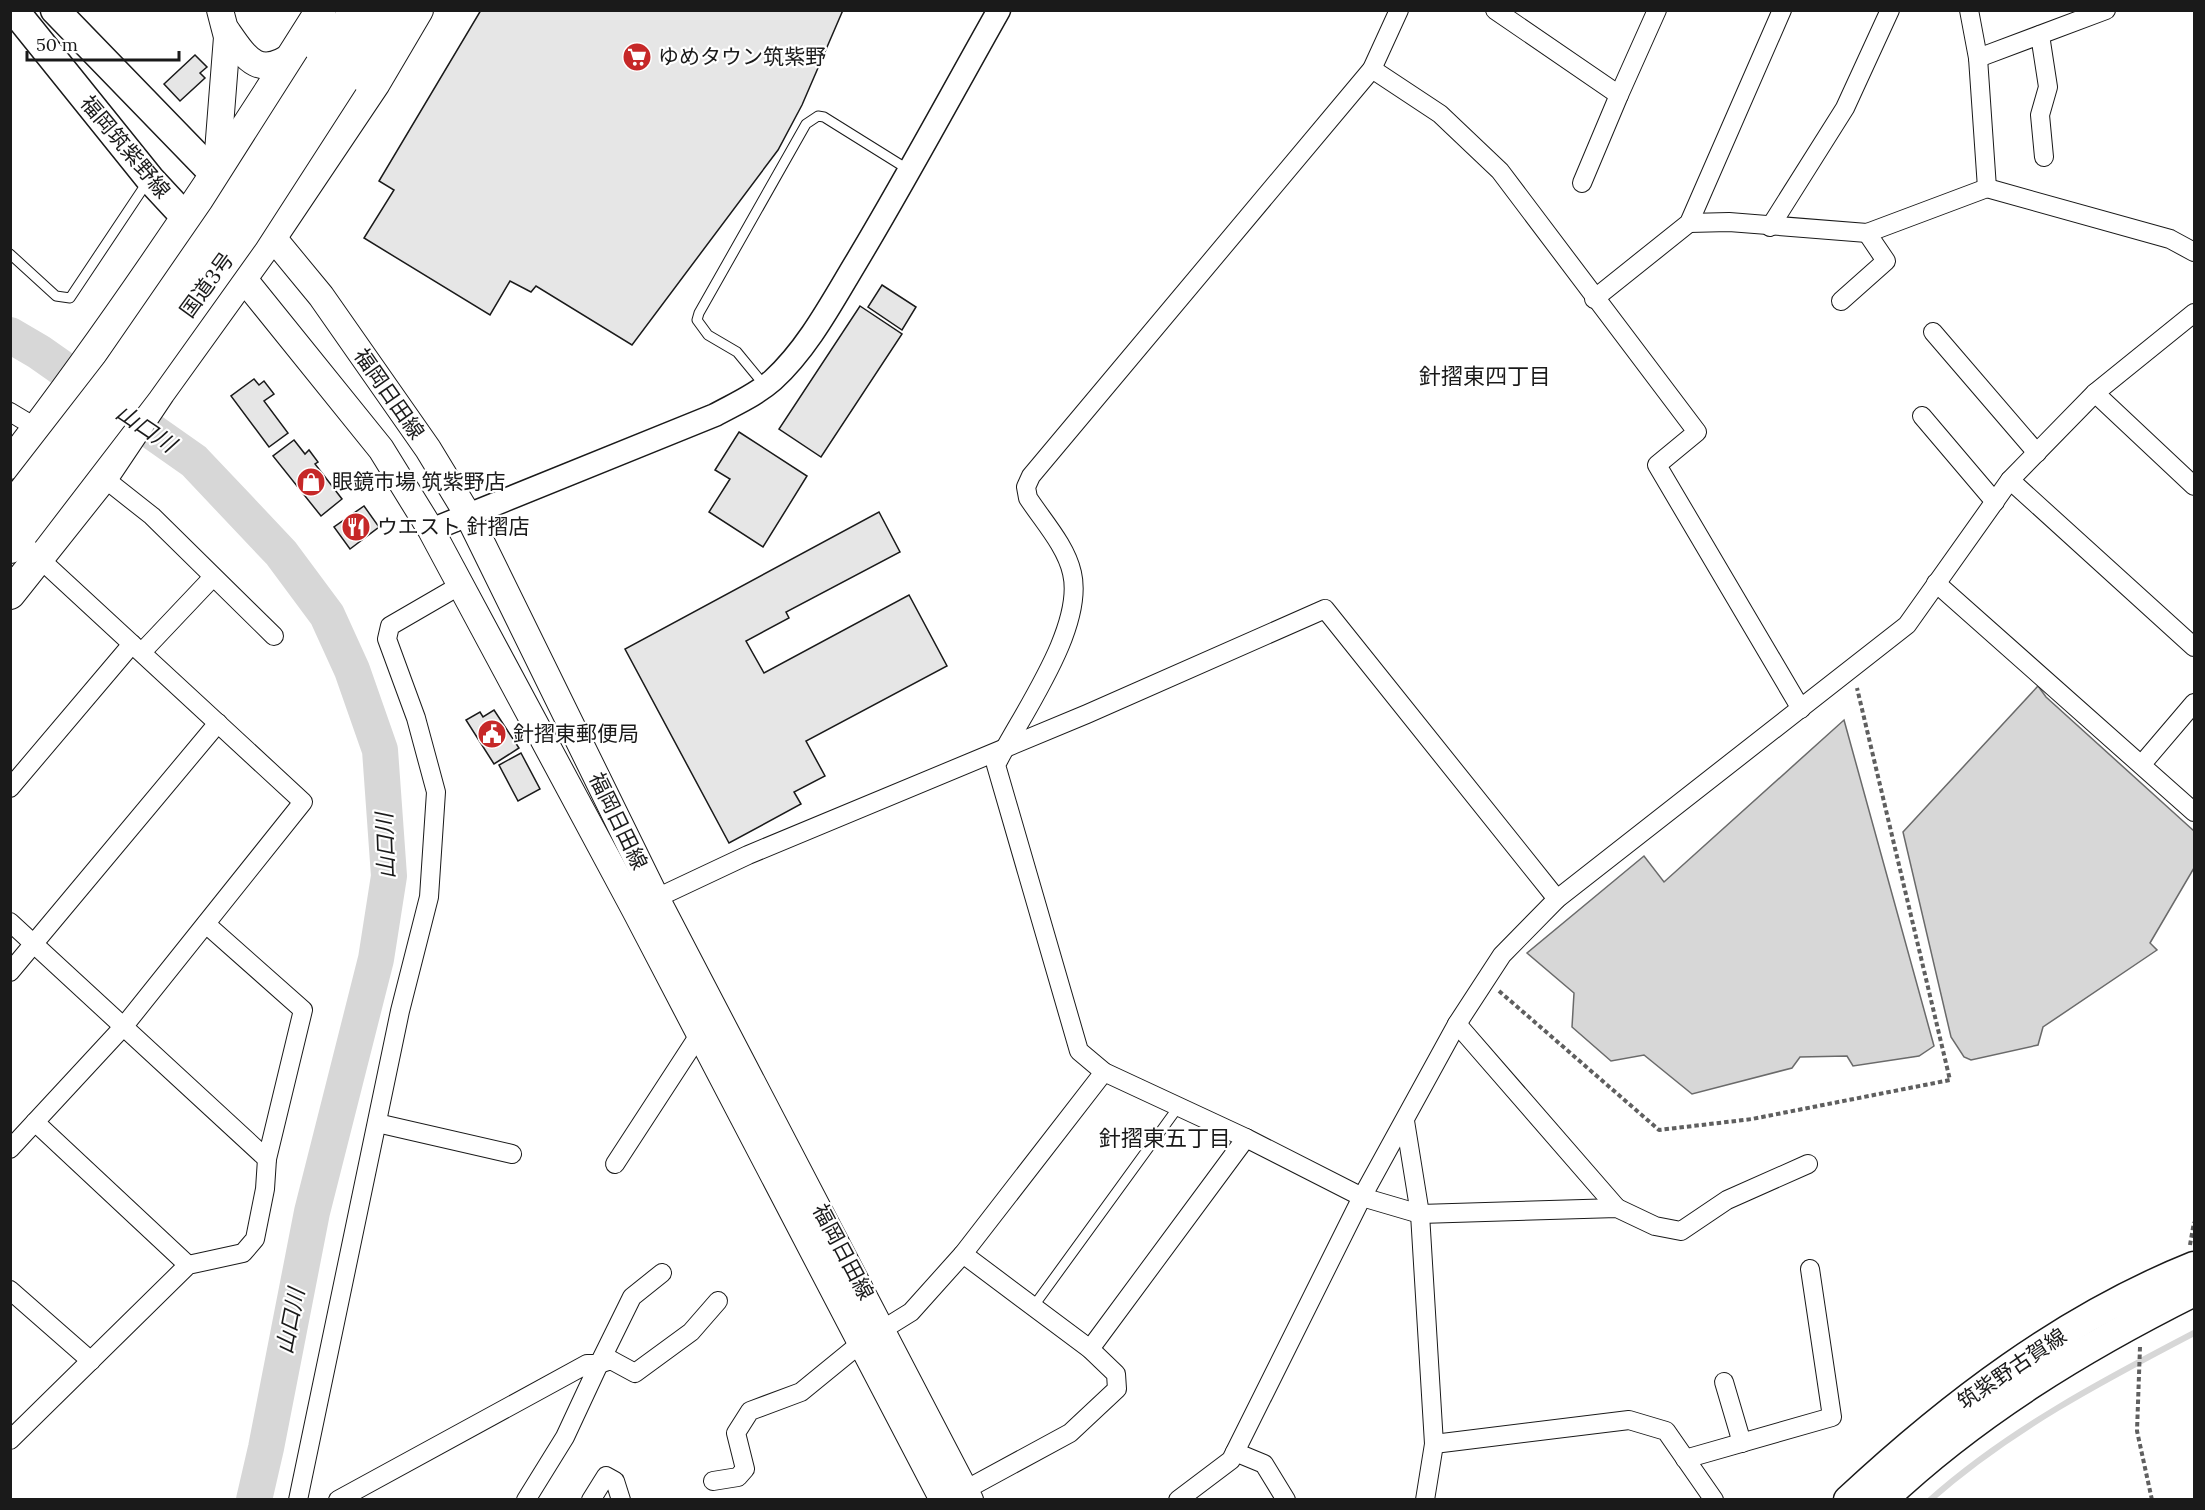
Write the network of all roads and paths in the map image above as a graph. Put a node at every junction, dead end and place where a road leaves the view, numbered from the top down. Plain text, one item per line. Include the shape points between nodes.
1 (14, 10) edge
2 (55, 10) edge
3 (321, 10) edge
4 (356, 10) edge
5 (387, 10) edge
6 (418, 10) edge
7 (999, 10) edge
8 (1399, 10) edge
9 (1495, 10) edge
10 (1657, 10) edge
11 (1782, 10) edge
12 (1890, 10) edge
13 (1969, 10) edge
14 (2106, 10) edge
15 (1523, 18) edge
16 (223, 21) edge
17 (2040, 35) junction
18 (1977, 58) junction
19 (319, 67) junction
20 (1372, 69) junction
21 (1619, 95) junction
22 (2044, 158) dead end
23 (912, 171) junction
24 (216, 176) junction
25 (150, 178) junction
26 (1582, 183) dead end
27 (1987, 188) junction
28 (187, 220) junction
29 (1689, 223) junction
30 (1770, 227) junction
31 (1867, 233) junction
32 (273, 235) junction
33 (2194, 252) edge
34 (10, 254) edge
35 (243, 278) junction
36 (1594, 299) junction
37 (1841, 301) dead end
38 (2194, 313) edge
39 (1933, 332) dead end
40 (765, 386) junction
41 (2095, 393) junction
42 (10, 412) edge
43 (1922, 416) dead end
44 (43, 422) junction
45 (2037, 453) junction
46 (10, 464) edge
47 (106, 472) junction
48 (2010, 480) junction
49 (2194, 486) edge
50 (1995, 502) junction
51 (468, 515) junction
52 (15, 530) edge
53 (430, 530) junction
54 (40, 559) junction
55 (213, 577) junction
56 (1936, 584) junction
57 (459, 586) junction
58 (10, 594) edge
59 (274, 636) dead end
60 (2194, 647) edge
61 (137, 648) junction
62 (1852, 670) junction
63 (2194, 703) edge
64 (1801, 709) junction
65 (218, 723) junction
66 (1004, 749) junction
67 (2142, 764) junction
68 (10, 788) edge
69 (2194, 812) edge
70 (655, 896) junction
71 (1557, 899) junction
72 (634, 910) junction
73 (10, 922) edge
74 (206, 924) junction
75 (35, 945) junction
76 (10, 972) edge
77 (1486, 980) junction
78 (722, 1022) junction
79 (1457, 1024) junction
80 (124, 1026) junction
81 (699, 1035) junction
82 (1104, 1072) junction
83 (1179, 1106) junction
84 (1406, 1121) junction
85 (35, 1122) junction
86 (377, 1124) junction
87 (1246, 1138) junction
88 (10, 1149) edge
89 (512, 1154) dead end
90 (267, 1159) junction
91 (615, 1164) dead end
92 (1808, 1164) dead end
93 (1362, 1197) junction
94 (1617, 1208) junction
95 (1420, 1214) junction
96 (963, 1254) junction
97 (188, 1264) junction
98 (2194, 1266) edge
99 (1810, 1269) dead end
100 (662, 1274) dead end
101 (10, 1290) edge
102 (2194, 1292) edge
103 (718, 1301) dead end
104 (1033, 1307) junction
105 (2142, 1318) junction
106 (884, 1330) junction
107 (861, 1343) junction
108 (1090, 1349) junction
109 (91, 1361) junction
110 (599, 1364) junction
111 (1724, 1382) dead end
112 (10, 1440) edge
113 (1742, 1443) junction
114 (1434, 1444) junction
115 (1235, 1452) junction
116 (1685, 1459) junction
117 (713, 1481) dead end
118 (959, 1496) edge
119 (298, 1500) edge
120 (338, 1500) edge
121 (526, 1500) edge
122 (591, 1500) edge
123 (621, 1500) edge
124 (1178, 1500) edge
125 (1286, 1500) edge
126 (1425, 1500) edge
127 (1714, 1500) edge
128 (1848, 1500) edge
129 (1883, 1500) edge
130 (2152, 1500) edge

1 - 25 main road, 福岡筑紫野線
2 - 24 main road, 福岡筑紫野線
3 - 19 highway
4 - 19 highway, 国道3号
5 - 19 highway, 国道3号
6 - 32 highway via 375,83
7 - 23 street
8 - 20 street
9 - 15 street
10 - 21 street
11 - 29 street
12 - 30 street via 1845,108
13 - 18 street
14 - 17 street
15 - 21 street
16 - 19 main road via 242,53 257,64
16 - 24 main road, 福岡日田線
17 - 18 street
17 - 22 street via 2048,87 2040,115
18 - 27 street
19 - 24 highway
19 - 52 highway, 国道3号, bridge
20 - 36 street via 1440,114 1500,171
20 - 66 street via 1031,476 1026,487 1029,498 1067,557 1072,574 1073,611 1065,636
21 - 26 street
23 - 40 street via 801,349
23 - 40 lane via 824,117 818,116 806,124 697,320 708,335 737,352
24 - 28 highway
24 - 32 main road, 福岡日田線
24 - 35 main road, 福岡日田線 via 224,232
25 - 28 main road, 福岡筑紫野線
25 - 34 lane via 70,298 56,296
27 - 31 street
27 - 33 street via 2170,240
28 - 35 main road, 福岡筑紫野線
28 - 44 highway
29 - 30 street
29 - 36 street
30 - 31 street
31 - 37 street via 1886,261
32 - 35 highway
32 - 51 main road, 福岡日田線 via 321,296
35 - 47 highway
35 - 53 main road, 福岡日田線 via 381,449
36 - 64 street via 1696,432 1657,465
38 - 41 street
39 - 45 street
40 - 51 street via 715,415
41 - 45 street
41 - 49 street
42 - 44 street
43 - 50 street
44 - 46 highway
44 - 47 street
45 - 48 street
47 - 54 highway
47 - 55 street
48 - 50 street
48 - 60 street
50 - 56 street
51 - 53 street
51 - 70 main road, 福岡日田線
53 - 57 main road, 福岡日田線
54 - 58 highway
54 - 61 street
55 - 59 street
55 - 61 street
56 - 62 street via 1907,625
56 - 67 street
57 - 72 main road, 福岡日田線
57 - 86 street via 390,626 387,639 416,718 435,792 429,897
61 - 65 street
61 - 68 street
62 - 64 street
62 - 77 path via 1950,1080 1752,1119 1659,1130
63 - 67 street
64 - 71 street
65 - 74 street via 303,801
65 - 75 street
66 - 70 street
66 - 71 street via 1325,609
66 - 82 street via 996,765 1079,1051
67 - 69 street
70 - 72 street
70 - 78 main road, 福岡日田線
71 - 77 street via 1502,955
72 - 81 main road, 福岡日田線
73 - 75 street
74 - 80 street
74 - 90 street via 303,1010
75 - 76 street
75 - 80 street
77 - 79 street
78 - 81 street
78 - 106 main road, 福岡日田線
79 - 84 street
79 - 94 street
80 - 85 street
80 - 90 street
81 - 91 street
81 - 107 main road, 福岡日田線
82 - 83 street
82 - 96 street
83 - 87 street
83 - 104 lane
84 - 93 street
84 - 95 street
85 - 88 street
85 - 97 street
86 - 89 street
86 - 119 street
87 - 93 street
87 - 108 street
90 - 97 street via 266,1189 255,1239 243,1253
92 - 94 street via 1727,1200 1681,1232 1655,1226
93 - 95 street
93 - 115 street
94 - 95 street
95 - 114 street
96 - 104 street
96 - 106 street via 911,1312
97 - 109 street
98 - 128 main road, 筑紫野古賀線 via 2116,1304 1995,1377 1930,1425
99 - 113 street via 1832,1417
100 - 110 street via 632,1297
101 - 109 street
102 - 105 main road, 筑紫野古賀線
103 - 110 street via 691,1332 635,1373 611,1360
104 - 108 street
105 - 129 main road, 筑紫野古賀線 via 2051,1370 1978,1420
105 - 130 path via 2137,1431
106 - 107 street
106 - 118 main road, 福岡日田線
107 - 117 street via 801,1392 750,1412 736,1433 745,1468 738,1477
107 - 118 main road, 福岡日田線
108 - 118 street via 1116,1374 1117,1389 1070,1433
109 - 112 street
110 - 120 street via 587,1364
110 - 121 street via 565,1437
111 - 113 street
113 - 116 street
114 - 116 street via 1629,1420 1666,1431
114 - 126 street
115 - 124 street via 1231,1460
115 - 125 street via 1264,1464
116 - 127 street
122 - 123 street via 606,1476 615,1481

